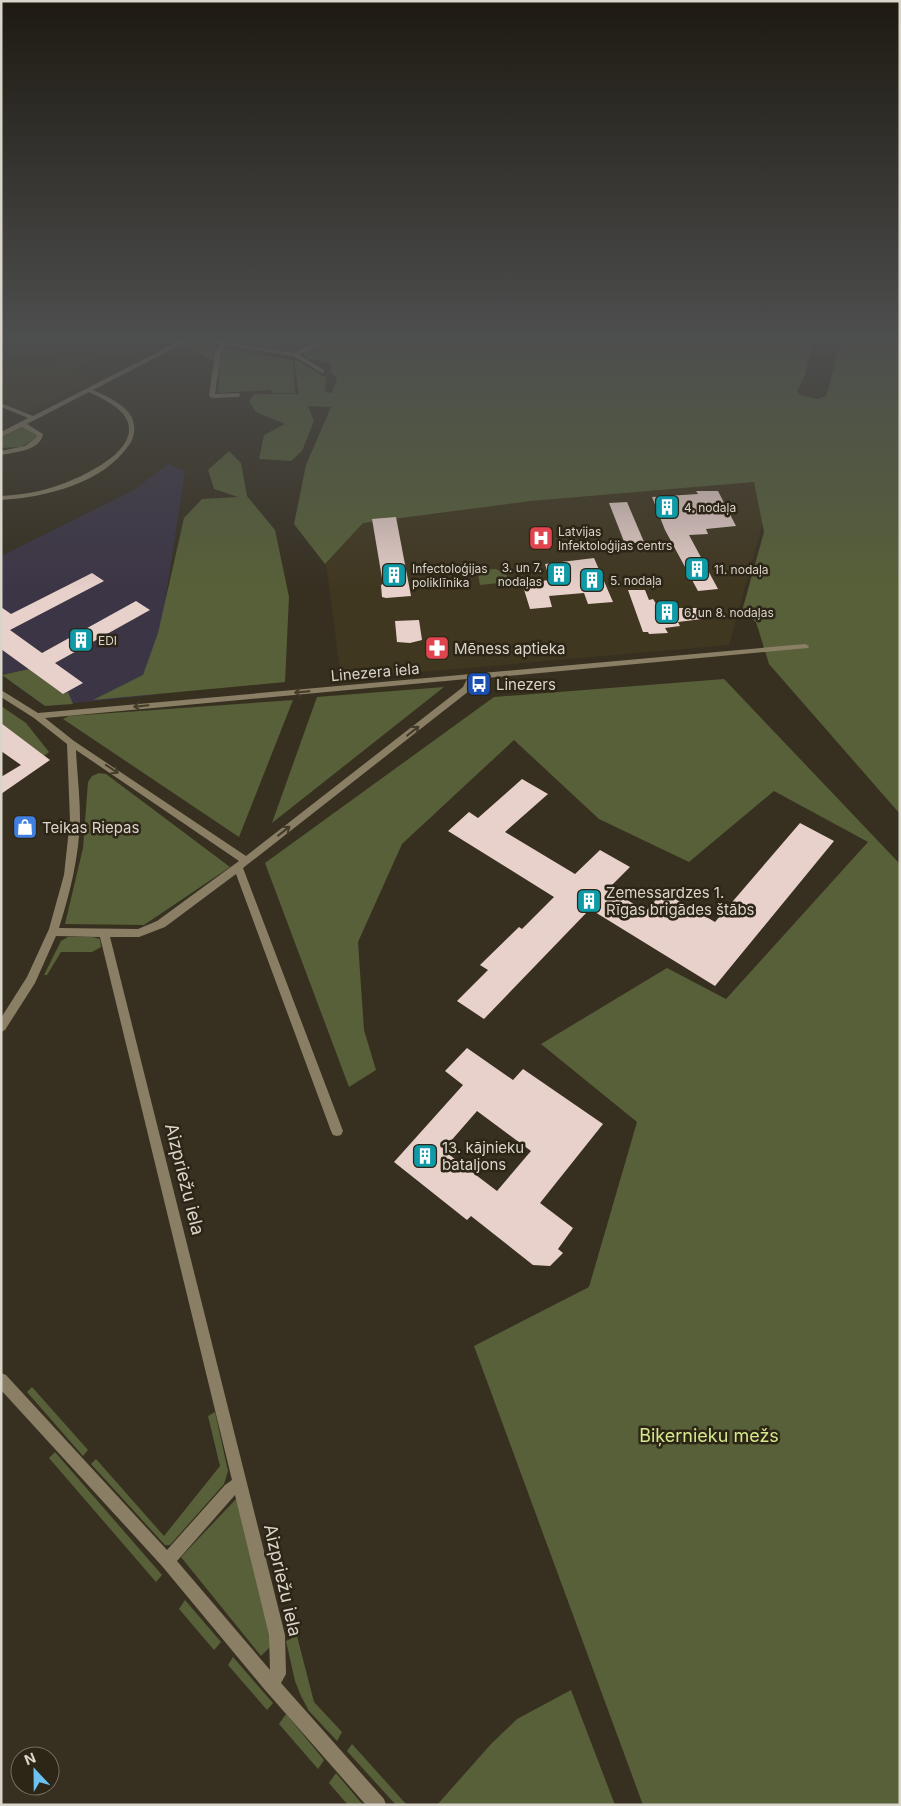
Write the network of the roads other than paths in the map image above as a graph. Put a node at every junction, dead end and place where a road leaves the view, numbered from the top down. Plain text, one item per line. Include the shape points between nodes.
1 (25, 422) edge
2 (131, 422) edge
3 (22, 424) junction
4 (1, 435) edge
5 (1, 452) edge
6 (1, 498) edge
7 (805, 646) dead end
8 (473, 676) junction
9 (1, 693) edge
10 (37, 716) junction
11 (71, 743) junction
12 (242, 864) junction
13 (54, 932) junction
14 (104, 934) junction
15 (1, 1027) edge
16 (337, 1131) dead end
17 (1, 1380) edge
18 (240, 1483) junction
19 (167, 1561) junction
20 (271, 1684) junction
21 (378, 1805) edge

1 - 3 street
2 - 6 street via 132,438 123,451 97,470 71,483 28,495
3 - 4 street
3 - 5 street via 40,434 39,439 16,452
7 - 8 street, Linezera iela
8 -> 10 street, Linezera iela
12 -> 8 street via 466,689
9 - 10 street
10 - 11 street
11 -> 12 street
11 - 13 street via 75,820 73,846
12 - 14 street via 160,924 139,933
12 - 16 street
13 - 14 street
13 - 15 street via 35,972
14 - 18 street, Aizpriežu iela
17 - 19 street
18 - 19 street via 230,1490
18 - 20 street, Aizpriežu iela via 277,1635 278,1674
19 - 20 street
20 - 21 street

